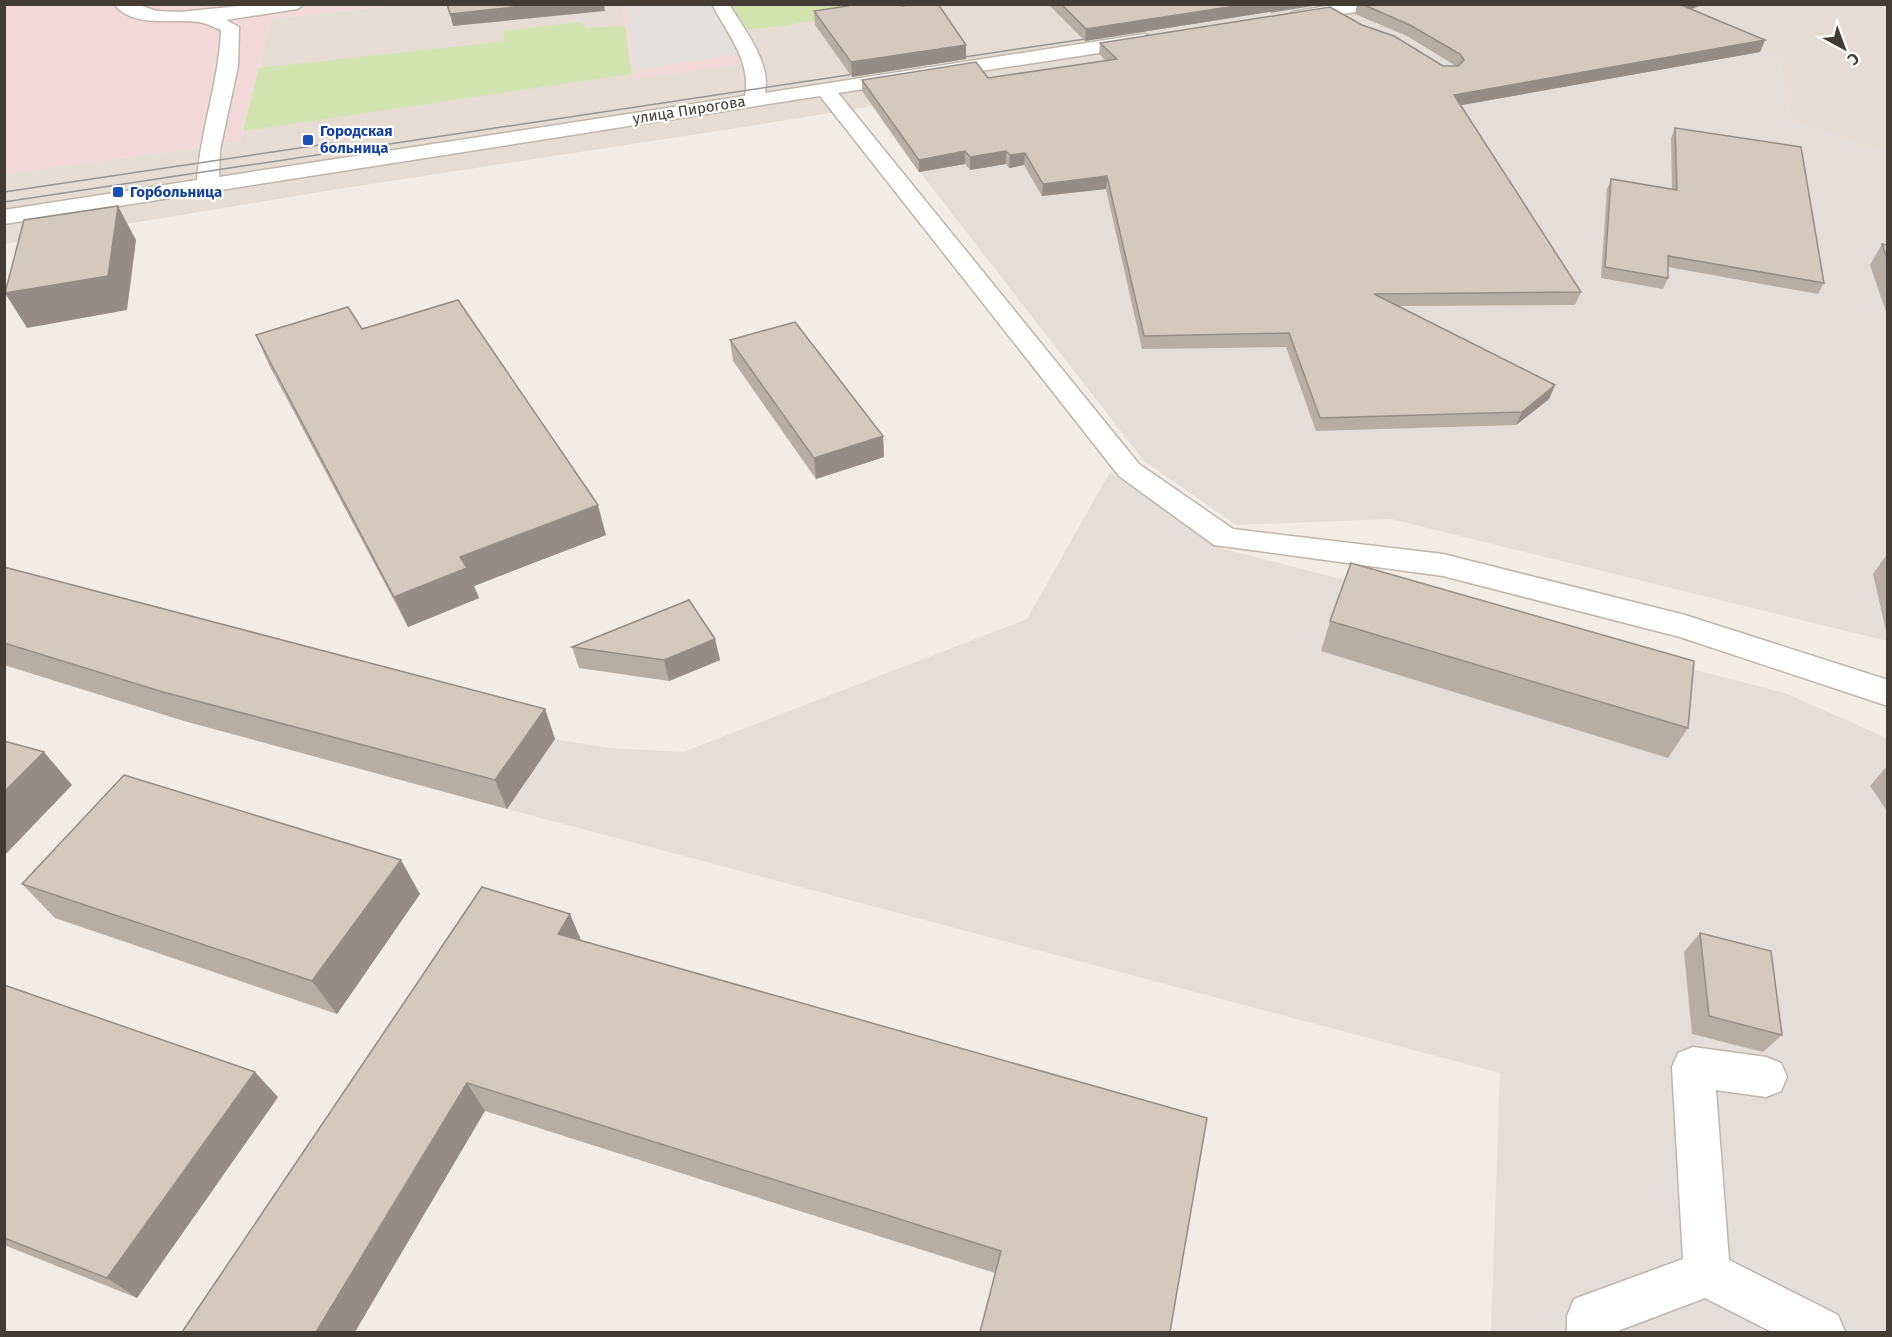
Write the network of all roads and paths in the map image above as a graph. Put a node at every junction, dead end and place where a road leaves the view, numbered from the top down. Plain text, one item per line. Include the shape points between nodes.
1 (122, 4) edge
2 (297, 4) edge
3 (720, 4) edge
4 (1374, 4) edge
5 (1331, 11) junction
6 (204, 18) junction
7 (1272, 20) edge
8 (1357, 26) edge
9 (1166, 36) edge
10 (824, 89) junction
11 (754, 99) junction
12 (208, 186) junction
13 (4, 217) edge
14 (1887, 693) edge
15 (1766, 1077) dead end
16 (1707, 1274) junction
17 (1591, 1332) edge
18 (1821, 1332) edge

1 - 6 street via 150,16
2 - 6 street
3 - 11 street via 755,68 758,88
4 - 5 street
5 - 7 street
5 - 8 street
6 - 12 street via 230,27 229,66 210,150
9 - 10 street, улица Пирогова
10 - 11 street, улица Пирогова
10 - 14 street via 1129,470 1225,538 1443,565 1685,627
11 - 12 street, улица Пирогова
12 - 13 street, улица Пирогова
15 - 16 street via 1693,1067
16 - 17 street via 1592,1316
16 - 18 street

